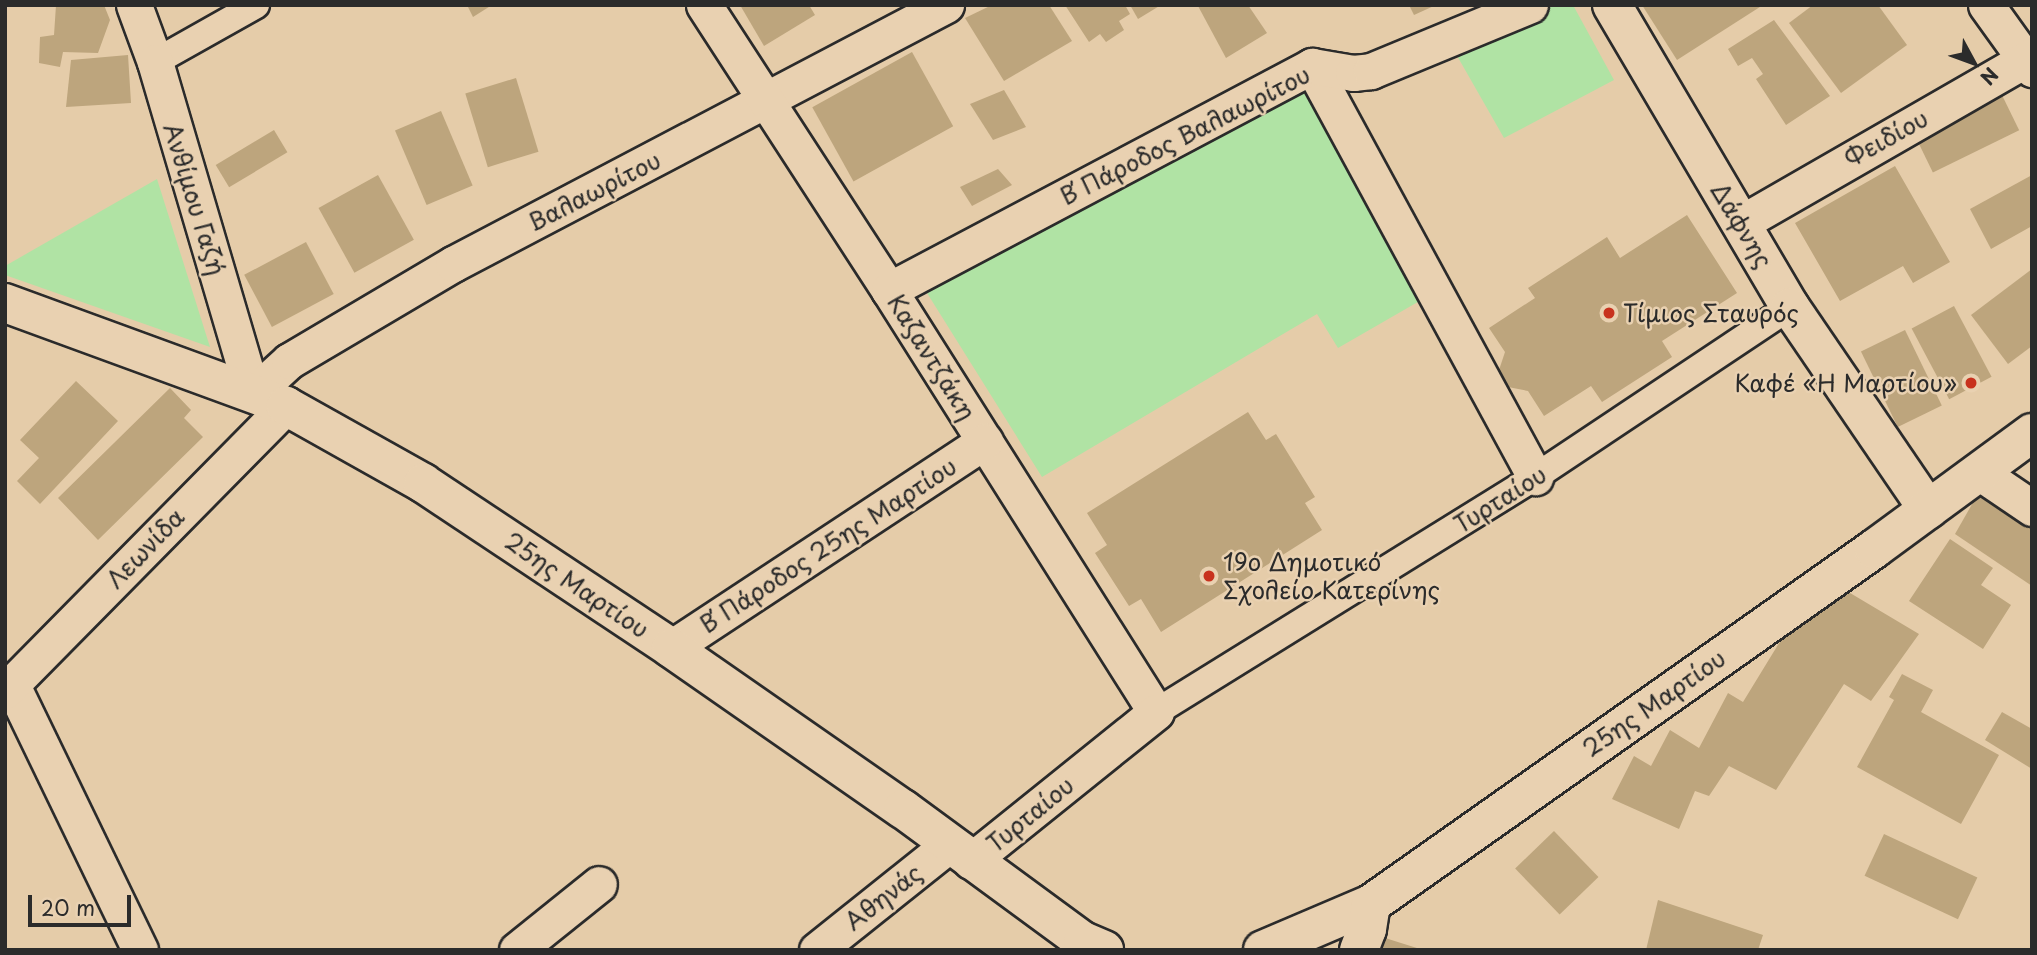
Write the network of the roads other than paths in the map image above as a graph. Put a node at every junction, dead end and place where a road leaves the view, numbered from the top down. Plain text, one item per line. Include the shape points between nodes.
1 (134, 5) edge
2 (256, 5) edge
3 (704, 5) edge
4 (1530, 5) edge
5 (1612, 5) edge
6 (1986, 5) edge
7 (932, 9) edge
8 (2030, 61) edge
9 (155, 62) junction
10 (1312, 66) junction
11 (766, 102) junction
12 (1741, 223) junction
13 (889, 290) junction
14 (5, 303) edge
15 (1790, 307) junction
16 (269, 400) junction
17 (2032, 433) edge
18 (985, 441) junction
19 (1979, 472) junction
20 (1535, 477) junction
21 (2032, 508) edge
22 (1928, 509) junction
23 (671, 648) junction
24 (9, 688) edge
25 (1156, 712) junction
26 (960, 853) junction
27 (598, 884) dead end
28 (1371, 904) junction
29 (1088, 947) edge
30 (140, 950) edge
31 (517, 950) edge
32 (817, 950) edge
33 (1263, 950) edge
34 (1359, 950) edge

1 - 9 street, Ανθίμου Γαζή
2 - 9 street
3 - 11 street, Καζαντζάκη
4 - 10 street, Β΄ Πάροδος Βαλαωρίτου via 1371,71 1353,73
5 - 12 street, Δάφνης
6 - 8 street
7 - 11 street, Βαλαωρίτου
8 - 12 street, Φειδίου
9 - 16 street, Ανθίμου Γαζή
10 - 13 street, Β΄ Πάροδος Βαλαωρίτου
10 - 20 street
11 - 13 street, Καζαντζάκη
11 - 16 street, Βαλαωρίτου via 453,264 289,361
12 - 15 street, Δάφνης
13 - 18 street, Καζαντζάκη
14 - 16 street, 25ης Μαρτίου
15 - 20 street, Τυρταίου
15 - 22 street, Δάφνης
16 - 23 street, 25ης Μαρτίου via 423,483
16 - 24 street, Λεωνίδα
17 - 19 street, 25ης Μαρτίου
18 - 23 street, Β΄ Πάροδος 25ης Μαρτίου
18 - 25 street, Καζαντζάκη
19 - 21 street
19 - 22 street, 25ης Μαρτίου
20 - 25 street, Τυρταίου
22 - 28 street, 25ης Μαρτίου
23 - 26 street, 25ης Μαρτίου
24 - 30 street
25 - 26 street, Τυρταίου
26 - 29 street, 25ης Μαρτίου
26 - 32 street, Αθηνάς
27 - 31 street
28 - 33 street, 25ης Μαρτίου
28 - 34 street

